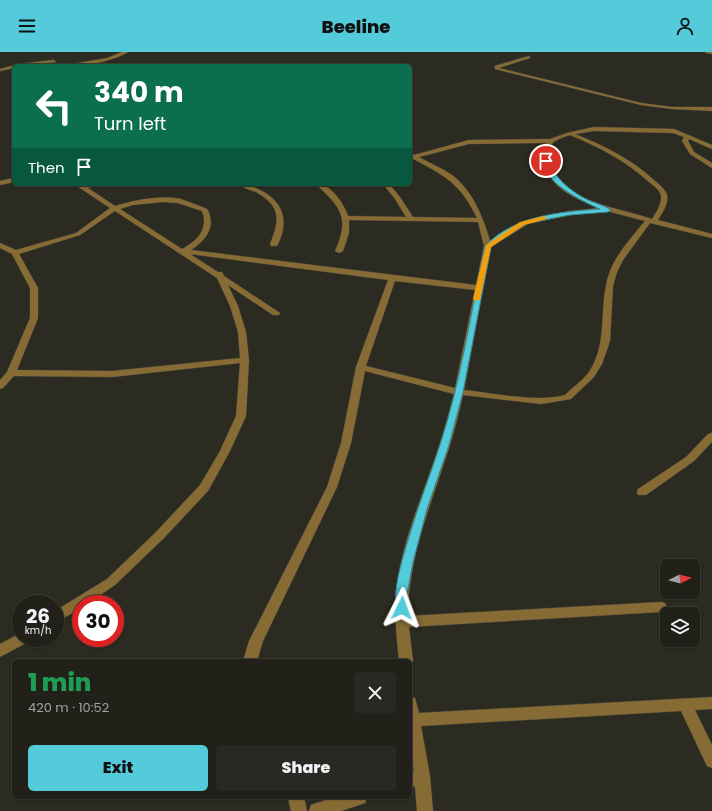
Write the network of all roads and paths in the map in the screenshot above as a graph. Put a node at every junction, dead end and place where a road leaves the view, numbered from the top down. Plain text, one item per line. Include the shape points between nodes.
1 (126, 52) edge
2 (707, 52) edge
3 (712, 53) edge
4 (529, 57) dead end
5 (54, 61) dead end
6 (19, 64) edge
7 (75, 64) edge
8 (12, 66) edge
9 (0, 70) edge
10 (7, 74) dead end
11 (0, 75) edge
12 (712, 109) edge
13 (571, 134) junction
14 (688, 136) junction
15 (551, 141) junction
16 (712, 147) edge
17 (412, 156) edge
18 (712, 166) edge
19 (12, 180) edge
20 (0, 183) edge
21 (80, 186) edge
22 (247, 186) edge
23 (322, 186) edge
24 (388, 186) edge
25 (115, 208) junction
26 (608, 210) junction
27 (346, 218) junction
28 (411, 220) junction
29 (481, 220) junction
30 (651, 221) junction
31 (712, 236) edge
32 (274, 244) dead end
33 (0, 245) edge
34 (488, 246) junction
35 (339, 250) dead end
36 (183, 251) junction
37 (15, 253) junction
38 (219, 274) junction
39 (392, 278) junction
40 (479, 288) junction
41 (276, 313) dead end
42 (246, 360) junction
43 (361, 367) junction
44 (11, 374) junction
45 (0, 386) edge
46 (459, 392) junction
47 (712, 436) edge
48 (642, 492) dead end
49 (660, 607) edge
50 (64, 612) edge
51 (402, 622) junction
52 (12, 644) edge
53 (0, 651) edge
54 (251, 659) edge
55 (406, 659) edge
56 (712, 703) edge
57 (685, 705) junction
58 (412, 720) joint
59 (712, 761) edge
60 (416, 778) edge
61 (297, 799) edge
62 (353, 799) edge
63 (300, 811) edge
64 (317, 811) edge
65 (425, 811) edge

1 - 7 street via 108,59
2 - 3 street
4 - 12 street via 497,69 641,104
5 - 6 street
8 - 9 street
10 - 11 street
13 - 14 street via 594,129 633,129 672,130
13 - 15 street
13 - 30 street via 606,148 626,160 660,188 664,196 663,205
14 - 16 street
14 - 18 street via 685,141 692,153
15 - 17 street via 469,142
15 - 26 street via 547,146 546,161 553,176 575,195
17 - 29 street via 450,177 472,202
19 - 20 street
21 - 25 street
22 - 32 street via 267,197 279,208 282,219 280,232
23 - 27 street via 328,190
24 - 28 street
25 - 36 street
25 - 36 street via 163,200 179,201 205,210 209,224 207,231 196,244
25 - 37 street via 78,234
26 - 30 street
26 - 34 street via 570,213 526,222
27 - 28 street
27 - 35 street via 346,228
28 - 29 street
29 - 34 street
30 - 31 street
30 - 46 street via 612,272 605,349 591,375 575,392 566,398 549,401
33 - 37 street
34 - 40 street
36 - 38 street
36 - 39 street
37 - 44 street via 34,288 34,318
38 - 41 street
38 - 42 street via 234,306 242,332
39 - 40 street
39 - 43 street
40 - 46 street
42 - 44 street via 112,374
42 - 50 street via 241,416 204,488 159,536 110,582
43 - 46 street
43 - 54 street via 346,443 332,487 256,641
44 - 45 street
46 - 51 street via 408,562 402,594
47 - 48 street via 690,459
49 - 51 street
51 - 55 street
52 - 53 street
56 - 57 street
57 - 58 street
57 - 59 street
58 - 60 street
60 - 65 street
61 - 63 street
62 - 64 street

